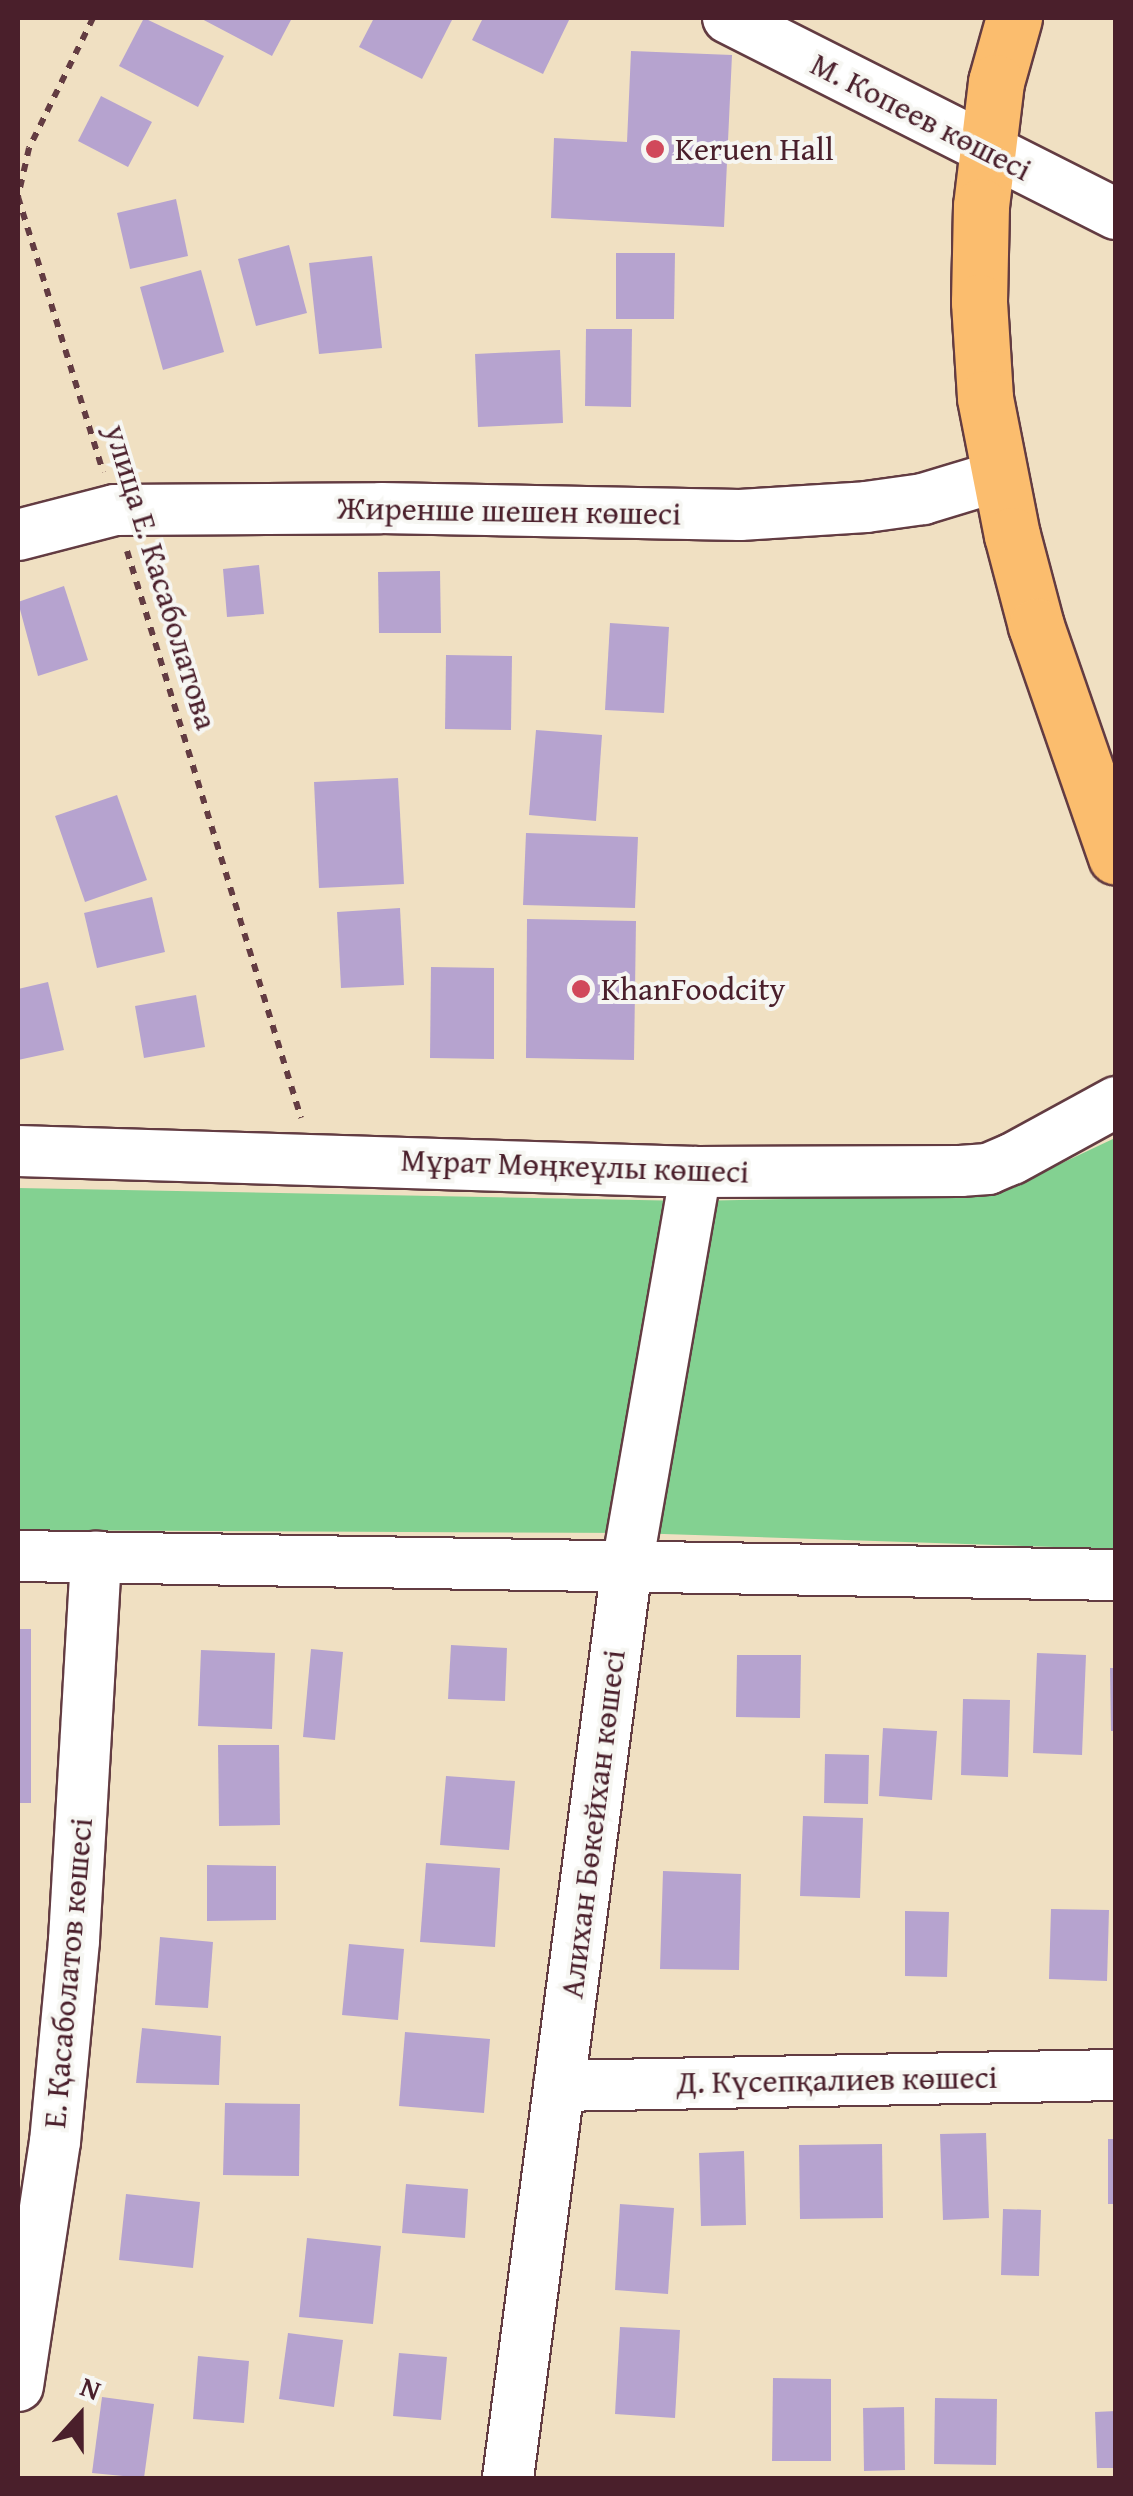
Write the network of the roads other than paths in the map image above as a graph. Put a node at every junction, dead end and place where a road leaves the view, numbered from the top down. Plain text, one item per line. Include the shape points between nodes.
1 (728, 18) edge
2 (1014, 18) edge
3 (986, 152) junction
4 (1116, 214) edge
5 (998, 476) junction
6 (18, 536) edge
7 (1116, 857) edge
8 (1116, 1102) edge
9 (18, 1151) edge
10 (696, 1172) junction
11 (18, 1556) edge
12 (96, 1557) junction
13 (627, 1566) junction
14 (1116, 1575) edge
15 (40, 2066) edge
16 (1116, 2076) edge
17 (559, 2086) junction
18 (18, 2386) edge
19 (508, 2478) edge

1 - 3 street, М. Копеев көшесі
2 - 3 main road
3 - 4 street, М. Копеев көшесі
3 - 5 main road via 979,302
5 - 6 street, Жиренше шешен көшесі via 904,502 740,515 115,510
5 - 7 main road via 1036,626
8 - 10 street, Мұрат Мөңкеұлы көшесі via 988,1169
9 - 10 street, Мұрат Мөңкеұлы көшесі
10 - 13 street, Алихан Бөкейхан көшесі
11 - 12 street
12 - 13 street
12 - 15 street, Е. Қасаболатов көшесі via 74,1940
13 - 14 street
13 - 17 street, Алихан Бөкейхан көшесі
15 - 18 street, Е. Қасаболатов көшесі
16 - 17 street, Д. Күсепқалиев көшесі
17 - 19 street, Алихан Бөкейхан көшесі

